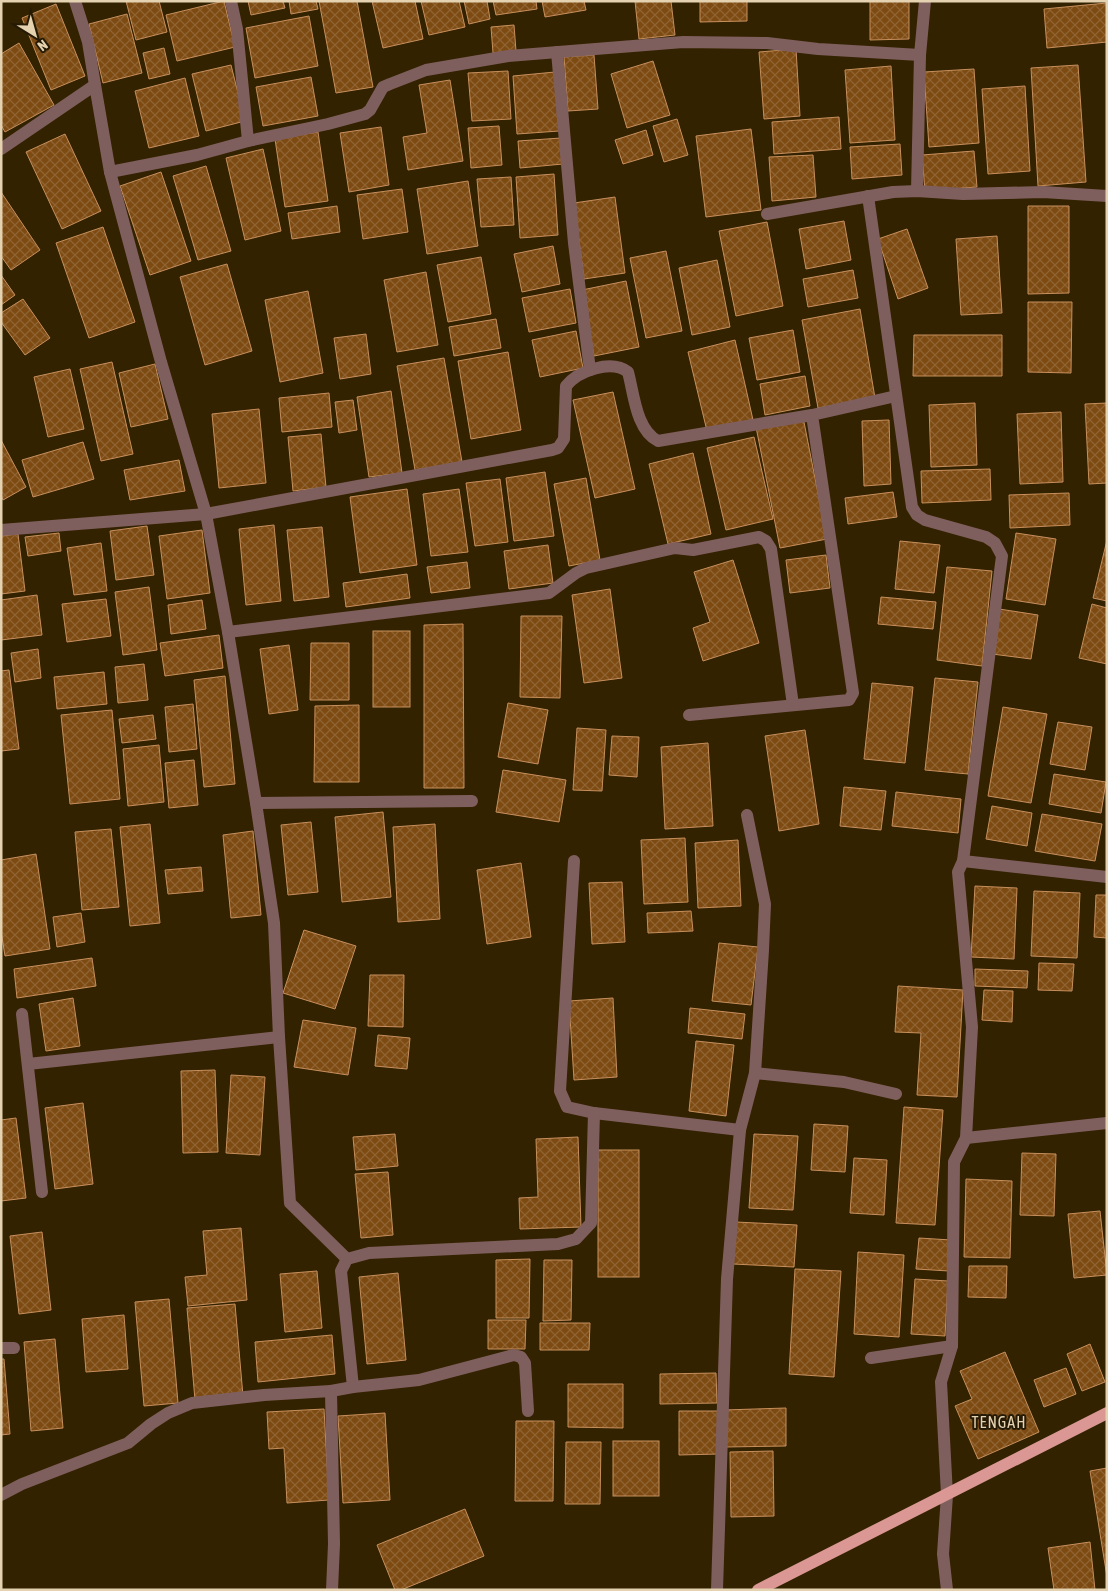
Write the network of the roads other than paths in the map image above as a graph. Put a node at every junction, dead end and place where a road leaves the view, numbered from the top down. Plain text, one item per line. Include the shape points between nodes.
1 (75, 1) edge
2 (231, 1) edge
3 (926, 1) edge
4 (557, 52) junction
5 (920, 55) junction
6 (95, 85) junction
7 (248, 141) junction
8 (1, 149) edge
9 (110, 172) junction
10 (916, 191) junction
11 (868, 196) junction
12 (1107, 196) edge
13 (767, 214) dead end
14 (590, 370) junction
15 (896, 396) junction
16 (812, 415) junction
17 (206, 514) junction
18 (1, 530) edge
19 (228, 632) junction
20 (793, 705) junction
21 (689, 715) dead end
22 (472, 801) dead end
23 (256, 803) junction
24 (747, 815) dead end
25 (574, 861) dead end
26 (963, 861) junction
27 (1107, 877) edge
28 (22, 1014) dead end
29 (278, 1037) junction
30 (28, 1064) junction
31 (755, 1073) junction
32 (896, 1094) dead end
33 (594, 1113) junction
34 (1107, 1123) edge
35 (740, 1130) junction
36 (966, 1138) junction
37 (42, 1192) dead end
38 (346, 1259) junction
39 (952, 1346) junction
40 (871, 1358) dead end
41 (353, 1386) junction
42 (331, 1391) junction
43 (528, 1411) dead end
44 (1107, 1413) edge
45 (1, 1495) edge
46 (947, 1495) junction
47 (332, 1590) edge
48 (717, 1590) edge
49 (758, 1590) edge
50 (947, 1590) edge

1 - 6 street via 88,42
2 - 7 street
3 - 5 street
4 - 5 street via 683,42 767,43
4 - 7 street via 508,56 426,70 383,87 365,114
4 - 14 street via 574,243
5 - 10 street
6 - 8 street
6 - 9 street
7 - 9 street via 198,155
9 - 17 street
10 - 11 street
10 - 12 street
11 - 13 street
11 - 15 street
14 - 16 street via 616,366 628,372 642,427 658,441
14 - 17 street via 566,386 564,439 558,448
15 - 16 street
15 - 26 street via 912,507 917,515 986,537 995,543 1002,556
16 - 20 street via 852,693 849,700
17 - 18 street
17 - 19 street
19 - 20 street via 550,593 586,568 675,548 693,550 759,537 772,549
19 - 23 street
20 - 21 street
22 - 23 street
23 - 29 street via 274,923
24 - 31 street via 765,904
25 - 33 street via 560,1091 567,1107
26 - 27 street
26 - 36 street via 958,872 972,1027
28 - 30 street
29 - 30 street
29 - 38 street via 290,1203
30 - 37 street
31 - 32 street via 844,1082
31 - 35 street
33 - 35 street
33 - 38 street via 591,1223 576,1239 558,1244 369,1253
34 - 36 street
35 - 48 street via 727,1279
36 - 39 street via 954,1162
38 - 41 street via 341,1271
39 - 40 street
39 - 46 street via 941,1382
41 - 42 street
41 - 43 street via 419,1380 514,1355 525,1363
42 - 45 street via 192,1404 168,1413 128,1443
42 - 47 street
44 - 46 main road
46 - 49 main road
46 - 50 street via 943,1554

